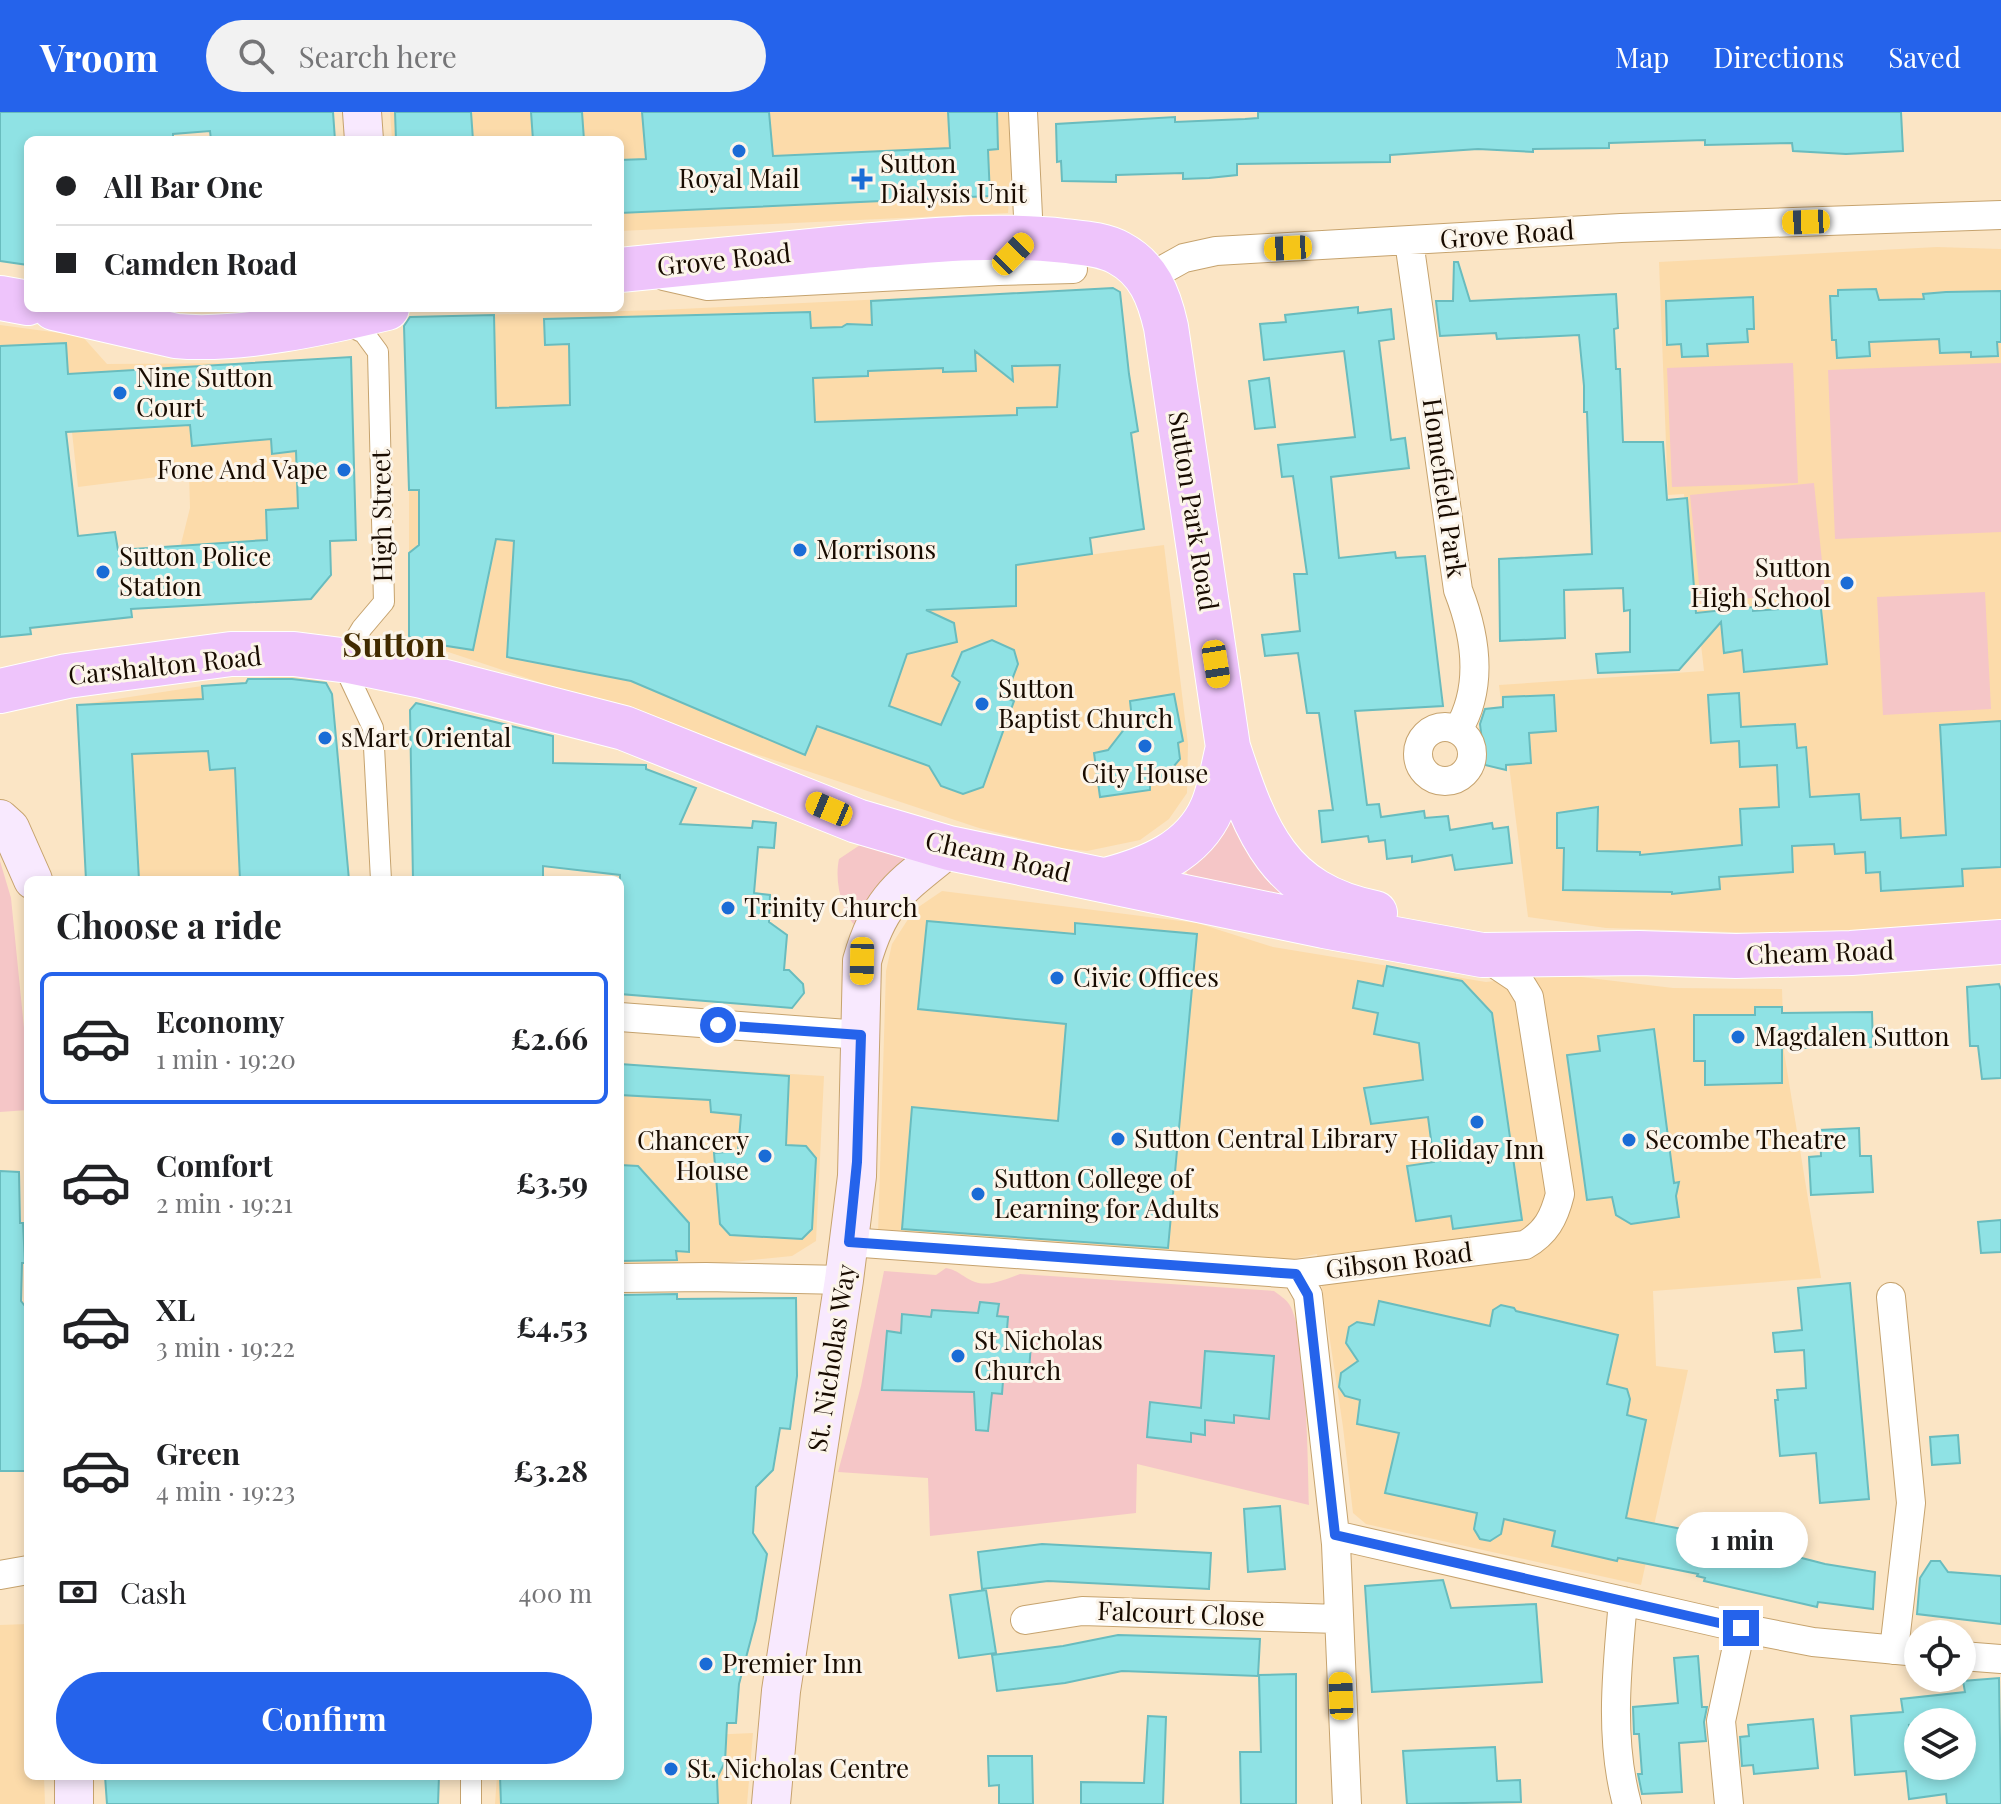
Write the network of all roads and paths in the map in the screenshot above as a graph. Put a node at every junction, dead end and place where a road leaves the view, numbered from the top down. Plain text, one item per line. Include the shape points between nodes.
1 (362, 112) edge
2 (1023, 112) edge
3 (364, 136) edge
4 (2001, 215) edge
5 (1029, 237) junction
6 (1409, 241) junction
7 (805, 266) junction
8 (1073, 269) dead end
9 (626, 270) edge
10 (998, 271) junction
11 (1148, 278) junction
12 (0, 298) edge
13 (24, 302) edge
14 (71, 312) edge
15 (338, 313) edge
16 (364, 663) junction
17 (0, 691) edge
18 (1458, 730) dead end
19 (1228, 747) junction
20 (0, 819) edge
21 (949, 848) junction
22 (31, 876) edge
23 (381, 876) edge
24 (1103, 880) junction
25 (1328, 899) joint
26 (2001, 942) edge
27 (1639, 953) junction
28 (1482, 955) junction
29 (624, 1017) edge
30 (861, 1035) junction
31 (849, 1242) junction
32 (1296, 1274) junction
33 (624, 1278) edge
34 (844, 1280) junction
35 (1891, 1297) dead end
36 (1335, 1535) junction
37 (24, 1571) edge
38 (0, 1575) edge
39 (1623, 1601) junction
40 (1338, 1619) junction
41 (1025, 1620) dead end
42 (1907, 1620) edge
43 (1741, 1628) junction
44 (1904, 1651) edge
45 (1976, 1657) edge
46 (2001, 1659) edge
47 (471, 1780) edge
48 (471, 1804) edge
49 (771, 1804) edge
50 (1347, 1804) edge
51 (1627, 1804) edge
52 (1729, 1804) edge

1 - 3 main road
2 - 5 street
4 - 6 street, Grove Road
5 - 7 highway, Grove Road via 926,240
5 - 10 street
5 - 11 highway, Grove Road via 1117,252
6 - 11 street, Grove Road via 1216,251 1184,258
6 - 18 street, Homefield Park via 1458,590 1475,659 1468,712
7 - 9 highway, Grove Road
7 - 10 street, Grove Road
8 - 10 street, Grove Road
11 - 19 highway, Sutton Park Road via 1166,327
12 - 13 highway
14 - 15 highway via 195,338 244,336
15 - 16 street, High Street via 378,352 384,602 351,646
16 - 17 highway, Carshalton Road via 294,654 231,654 67,676
16 - 21 highway, Cheam Road via 624,728 857,821
16 - 23 street via 351,686 373,728
19 - 24 highway, Sutton Park Road via 1213,808 1200,828 1164,859
19 - 25 highway, Sutton Park Road via 1240,784 1284,868
20 - 22 main road via 10,828
21 - 24 highway, Cheam Road
21 - 30 main road, St. Nicholas Way via 895,892 870,932 862,961
24 - 28 highway, Cheam Road
25 - 27 highway, Cheam Road via 1390,916
26 - 27 highway, Cheam Road via 1851,953
27 - 28 highway, Cheam Road
28 - 32 street, Gibson Road via 1518,979 1529,997 1560,1194 1542,1236 1525,1245
29 - 30 street
30 - 31 main road, St. Nicholas Way
31 - 32 street, Gibson Road
31 - 34 main road, St. Nicholas Way
32 - 36 street via 1308,1295
33 - 34 street
34 - 49 main road, St. Nicholas Way via 781,1691
35 - 42 street via 1911,1503
36 - 39 street
36 - 40 street
37 - 38 street
39 - 43 street
39 - 51 street via 1615,1686 1618,1772
40 - 41 street, Falcourt Close via 1082,1611
40 - 50 street
43 - 44 street
43 - 52 street via 1721,1721
45 - 46 street
47 - 48 street

